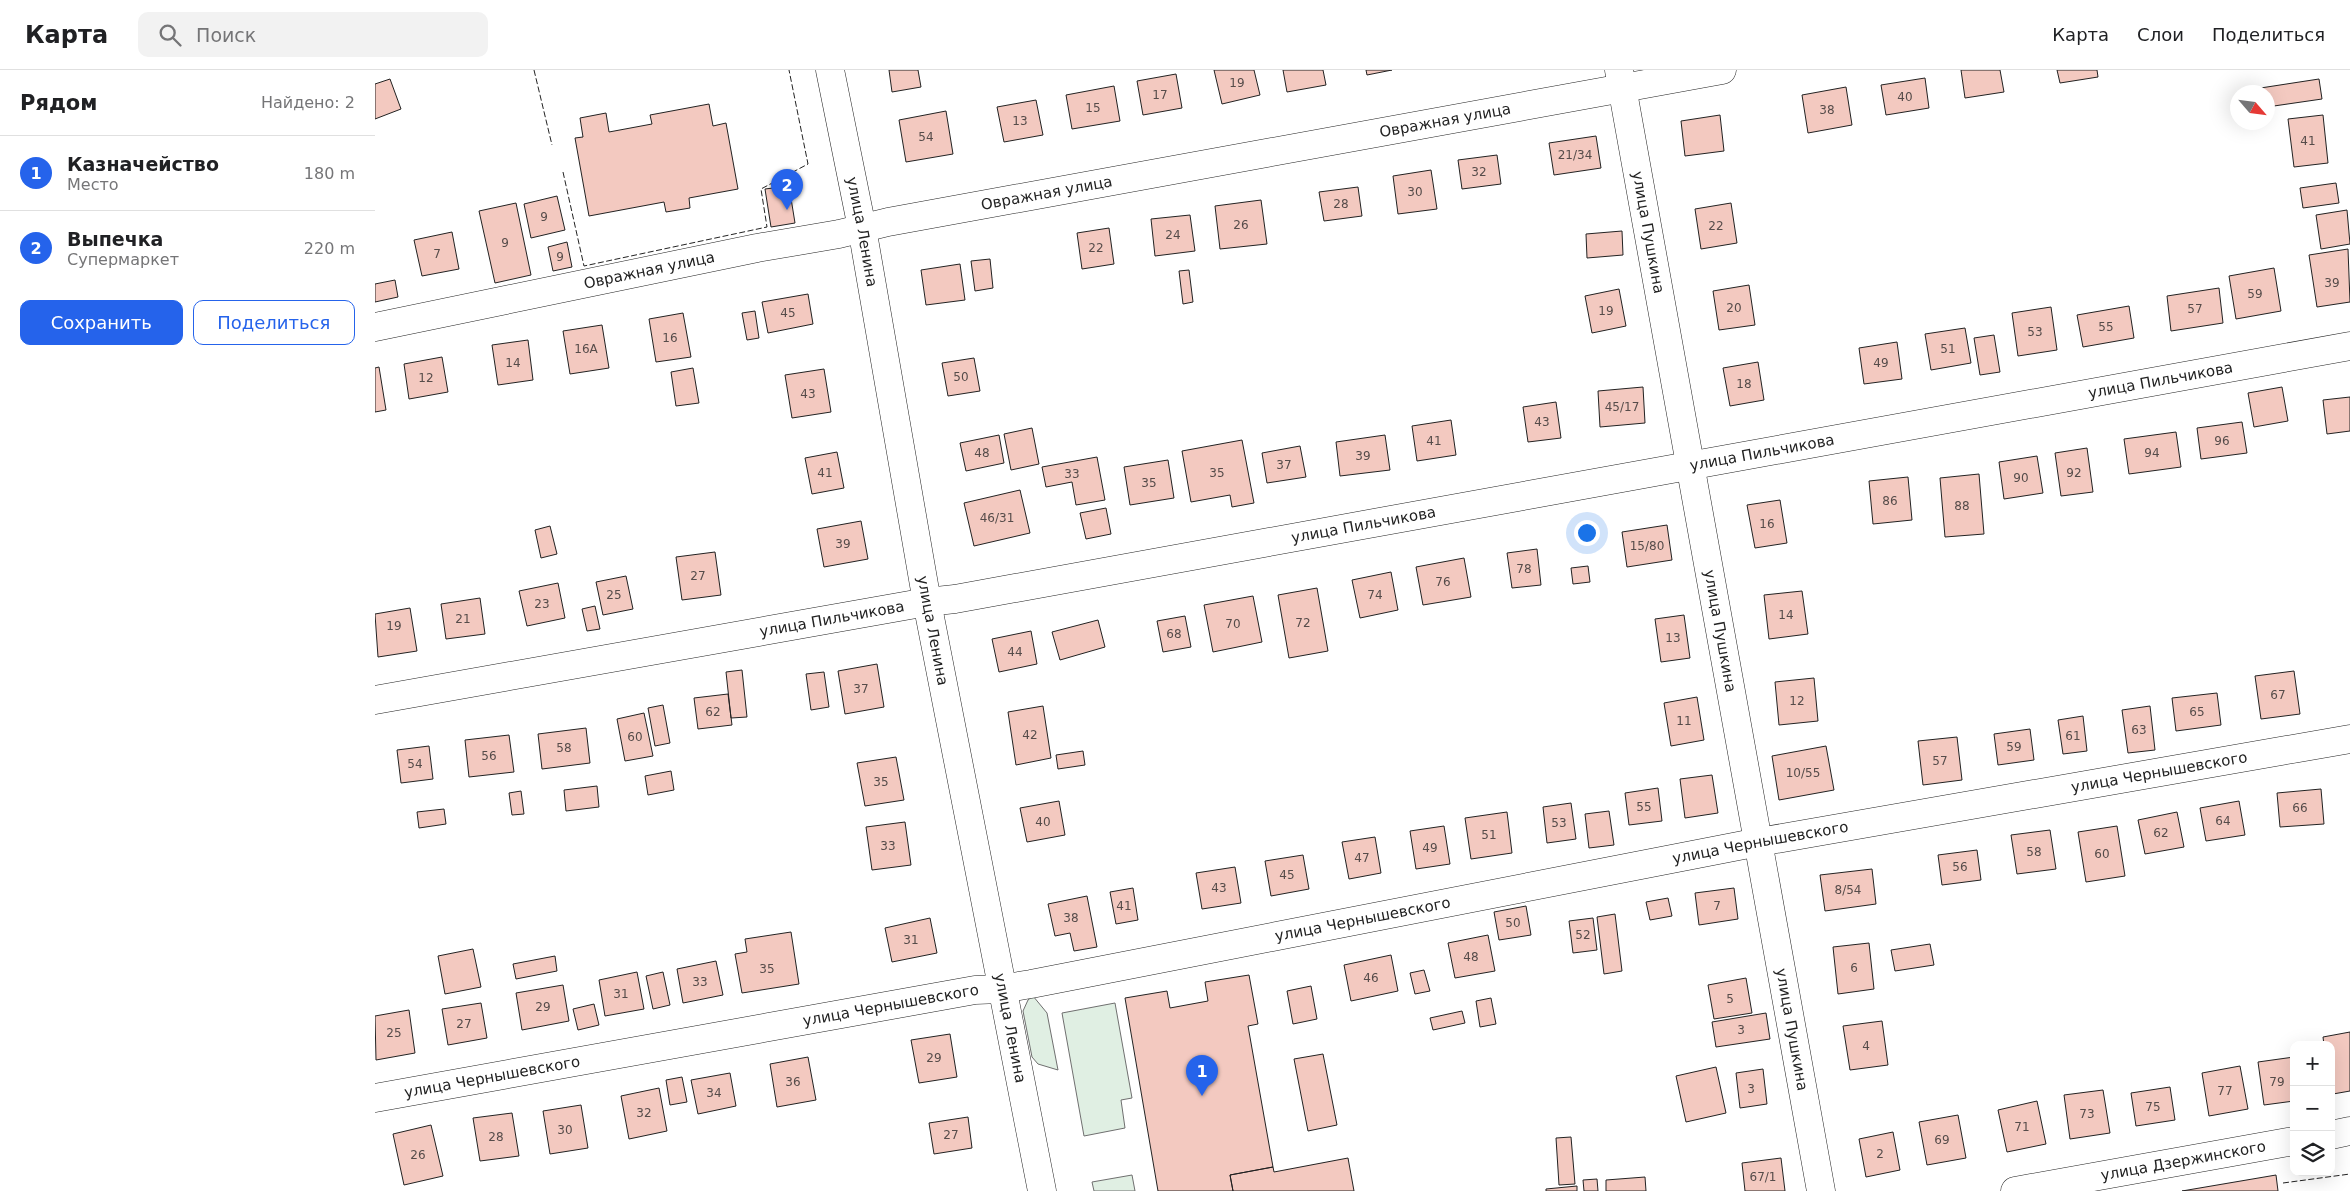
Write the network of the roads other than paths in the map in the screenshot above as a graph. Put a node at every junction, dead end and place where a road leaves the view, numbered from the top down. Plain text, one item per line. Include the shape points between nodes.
1 (830, 70) edge
2 (1722, 70) edge
3 (1620, 80) edge
4 (862, 228) junction
5 (375, 327) edge
6 (2350, 346) edge
7 (1691, 466) junction
8 (927, 602) junction
9 (375, 700) edge
10 (2350, 739) edge
11 (1759, 842) junction
12 (1001, 989) junction
13 (375, 1098) edge
14 (2350, 1131) edge
15 (2335, 1133) edge
16 (2290, 1142) edge
17 (1042, 1191) edge
18 (1821, 1191) edge
19 (2015, 1191) edge

1 - 4 street, улица Ленина
2 - 3 street, Овражная улица
3 - 4 street, Овражная улица
3 - 7 street, улица Пушкина
4 - 5 street, Овражная улица
4 - 8 street, улица Ленина
6 - 7 street, улица Пильчикова
7 - 8 street, улица Пильчикова
7 - 11 street, улица Пушкина
8 - 9 street, улица Пильчикова
8 - 12 street, улица Ленина
10 - 11 street, улица Чернышевского
11 - 12 street, улица Чернышевского
11 - 18 street, улица Пушкина
12 - 13 street, улица Чернышевского via 975,990
12 - 17 street, улица Ленина
14 - 15 street
16 - 19 street, улица Дзержинского

